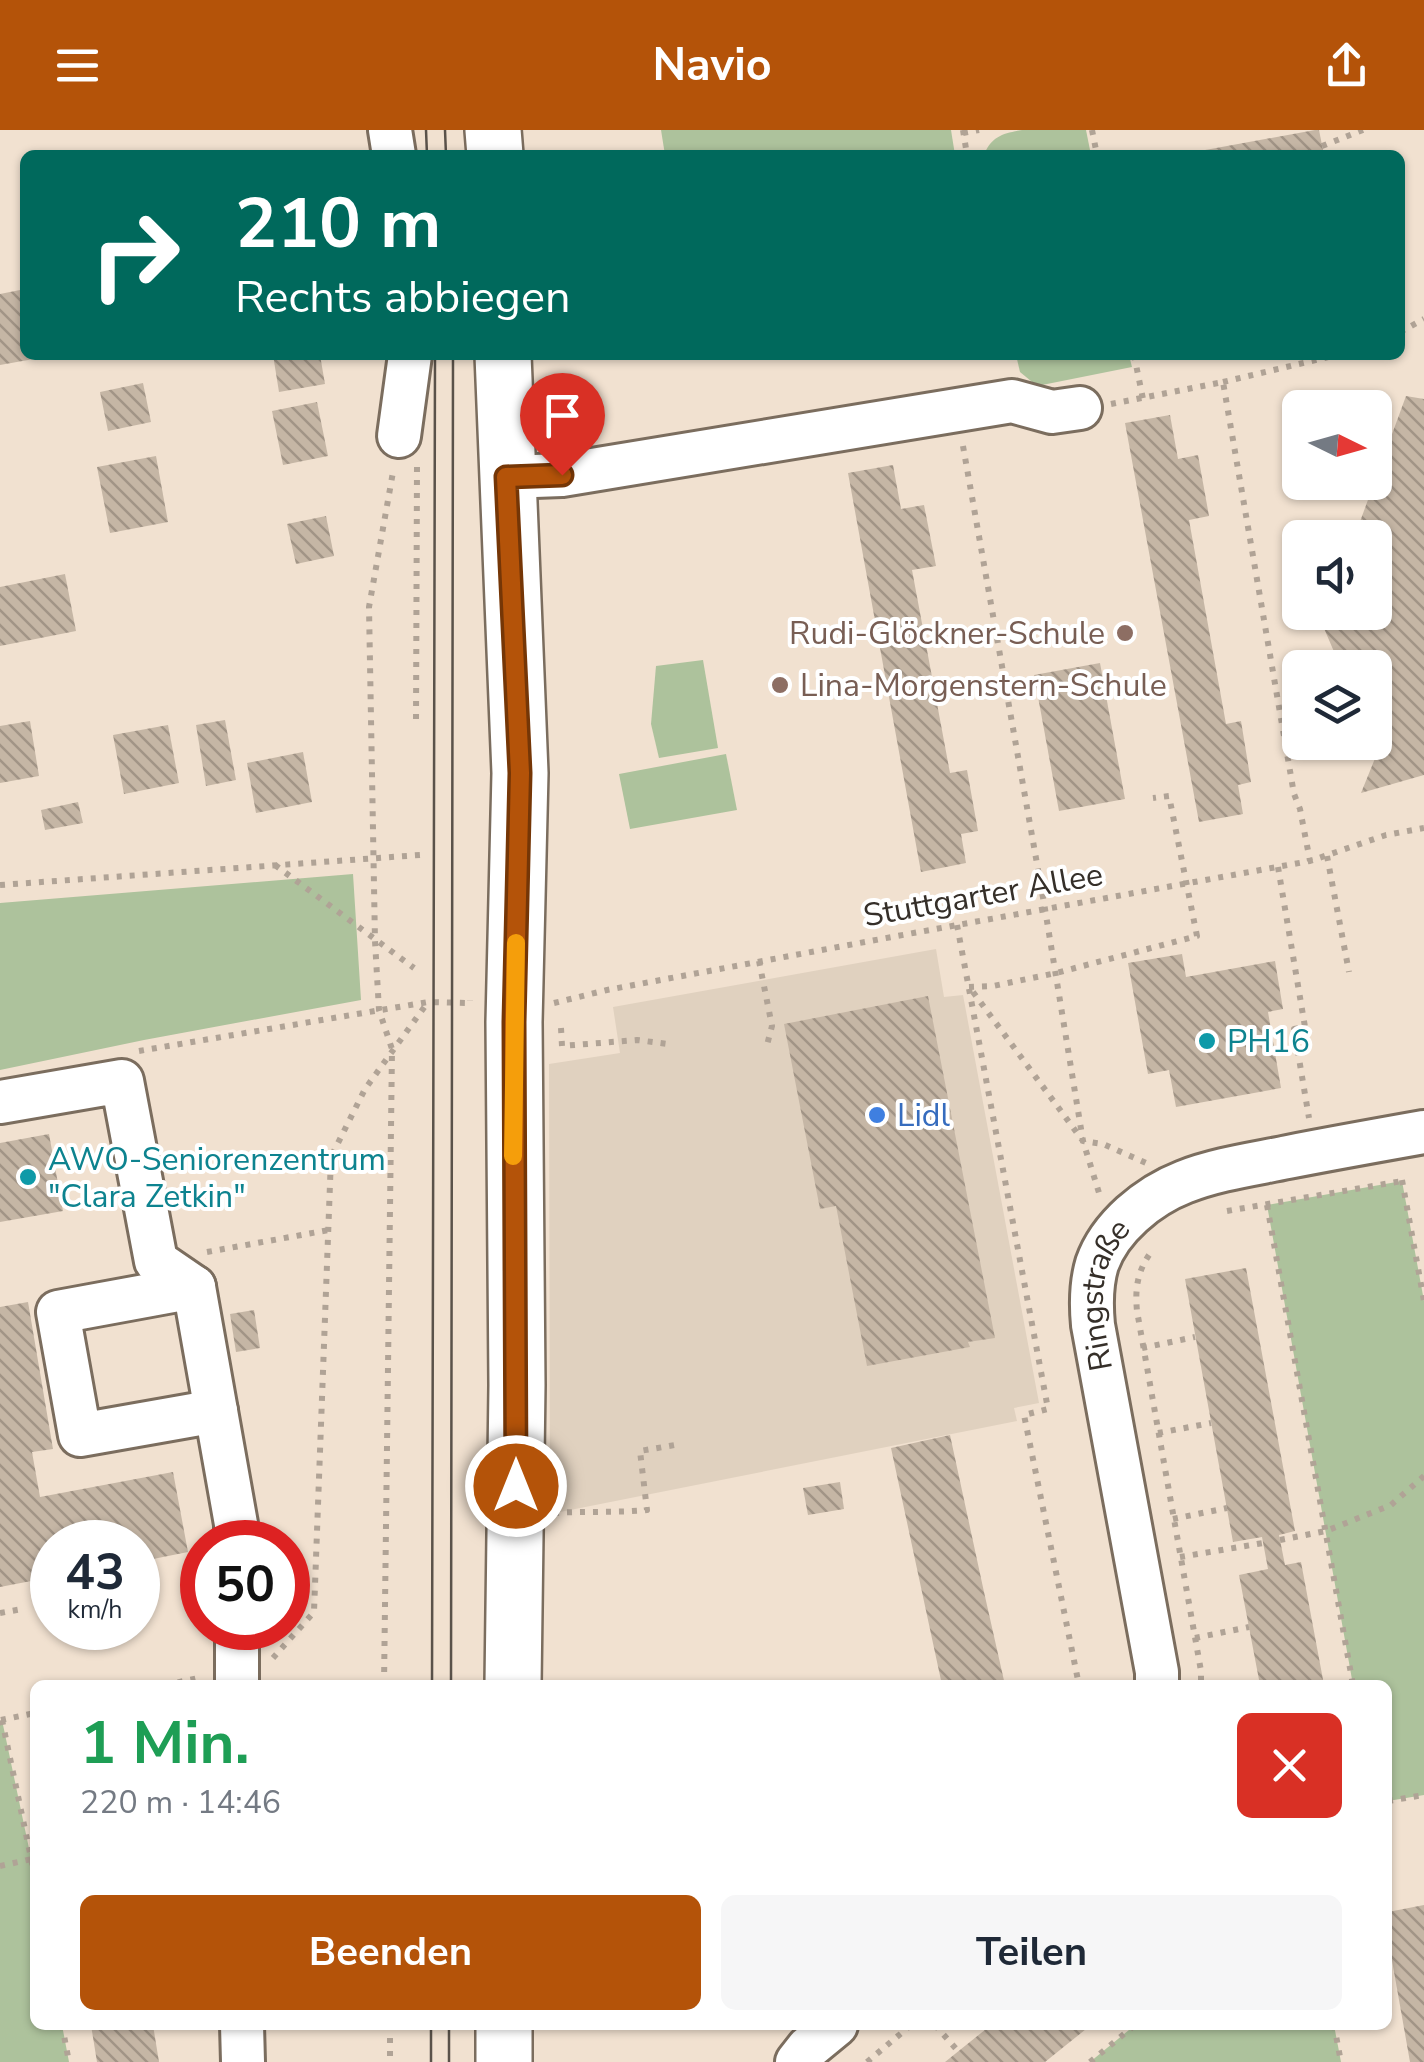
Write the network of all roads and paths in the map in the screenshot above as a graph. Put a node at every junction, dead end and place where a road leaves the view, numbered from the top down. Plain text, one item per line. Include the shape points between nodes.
1 (978, 130) edge
2 (1363, 130) edge
3 (963, 132) edge
4 (1322, 146) dead end
5 (409, 360) edge
6 (502, 360) edge
7 (1135, 360) edge
8 (1316, 360) edge
9 (1223, 382) junction
10 (1143, 399) junction
11 (1080, 408) joint
12 (956, 410) junction
13 (399, 436) junction
14 (506, 477) junction
15 (421, 722) dead end
16 (1153, 798) dead end
17 (1424, 828) edge
18 (420, 854) dead end
19 (1328, 856) junction
20 (373, 857) junction
21 (1310, 862) junction
22 (274, 864) junction
23 (1278, 867) junction
24 (1186, 884) junction
25 (0, 885) edge
26 (1045, 909) junction
27 (957, 925) junction
28 (375, 941) junction
29 (759, 962) junction
30 (414, 968) dead end
31 (1349, 972) dead end
32 (1056, 973) junction
33 (969, 987) junction
34 (428, 1002) junction
35 (470, 1002) dead end
36 (560, 1002) junction
37 (548, 1004) dead end
38 (378, 1010) junction
39 (668, 1044) dead end
40 (767, 1045) dead end
41 (392, 1050) junction
42 (134, 1052) dead end
43 (0, 1102) edge
44 (1409, 1134) edge
45 (1083, 1141) junction
46 (1315, 1152) junction
47 (1402, 1180) junction
48 (1170, 1188) junction
49 (1102, 1201) dead end
50 (1267, 1205) junction
51 (1214, 1214) dead end
52 (328, 1230) junction
53 (1151, 1251) dead end
54 (156, 1261) junction
55 (194, 1288) junction
56 (1424, 1302) edge
57 (1195, 1337) dead end
58 (1142, 1348) junction
59 (216, 1410) junction
60 (1211, 1423) dead end
61 (1158, 1433) junction
62 (675, 1445) dead end
63 (1424, 1476) edge
64 (1227, 1508) dead end
65 (516, 1516) junction
66 (1173, 1519) junction
67 (235, 1520) edge
68 (1326, 1531) junction
69 (1280, 1540) dead end
70 (1264, 1543) dead end
71 (1180, 1556) junction
72 (22, 1608) dead end
73 (0, 1613) edge
74 (1249, 1627) dead end
75 (1195, 1638) junction
76 (238, 1650) edge
77 (238, 1677) edge
78 (211, 1680) edge
79 (384, 1680) edge
80 (513, 1680) edge
81 (1078, 1680) edge
82 (1156, 1680) edge
83 (1201, 1680) edge
84 (1352, 1680) edge
85 (30, 1714) edge
86 (1, 1720) edge
87 (1424, 1794) edge
88 (1392, 1800) edge
89 (30, 1850) edge
90 (30, 1859) edge
91 (0, 1866) edge
92 (63, 2030) edge
93 (242, 2030) edge
94 (390, 2030) edge
95 (504, 2030) edge
96 (830, 2030) edge
97 (906, 2030) edge
98 (939, 2030) edge
99 (1129, 2030) edge
100 (1335, 2030) edge
101 (958, 2051) dead end
102 (870, 2061) edge
103 (1092, 2061) edge
104 (69, 2062) edge
105 (243, 2062) edge
106 (390, 2062) edge
107 (504, 2062) edge
108 (797, 2062) edge
109 (1341, 2062) edge

1 - 3 path
2 - 4 path
5 - 13 street
6 - 14 main road
7 - 10 path
8 - 9 path
9 - 10 path
9 - 21 path
10 - 11 path
11 - 12 street via 1052,412 1012,401
12 - 14 street via 580,472
12 - 26 path
13 - 15 path via 417,466
13 - 20 path via 369,606
14 - 65 main road via 520,773
16 - 24 path via 1170,796
17 - 19 path, Stuttgarter Allee
18 - 20 path
19 - 21 path, Stuttgarter Allee
19 - 31 path
20 - 22 path
20 - 28 path
21 - 23 path, Stuttgarter Allee
22 - 25 path
22 - 28 path
23 - 24 path, Stuttgarter Allee
23 - 46 path via 1305,1027 1294,1029
24 - 26 path, Stuttgarter Allee
24 - 32 path via 1197,936
26 - 27 path, Stuttgarter Allee
26 - 32 path
27 - 29 path, Stuttgarter Allee
27 - 33 path
28 - 30 path
28 - 38 path
29 - 36 path, Stuttgarter Allee
29 - 40 path via 772,1026
32 - 33 path
32 - 45 path
33 - 45 path
33 - 81 path via 1048,1409 1024,1415
34 - 35 path
34 - 38 path
34 - 41 path
36 - 37 path, Stuttgarter Allee
36 - 39 path via 562,1046
38 - 41 path
38 - 42 path
41 - 52 path via 331,1157
41 - 79 path
43 - 54 street via 122,1081
44 - 46 street, Ringstraße
44 - 47 path
45 - 48 path via 1150,1164
45 - 49 path
46 - 48 street, Ringstraße
47 - 50 path
47 - 56 path
48 - 82 street, Ringstraße via 1110,1239 1091,1301
50 - 51 path
50 - 68 path
52 - 54 path
52 - 77 path via 314,1612 270,1661
53 - 58 path via 1136,1291
54 - 55 street
55 - 59 street
55 - 59 street via 58,1312 76,1418 80,1435
57 - 58 path
58 - 61 path
59 - 67 street
60 - 61 path
61 - 66 path
62 - 65 path via 640,1451 647,1510
63 - 68 path via 1391,1505
64 - 66 path
65 - 80 main road
66 - 71 path
68 - 69 path
68 - 84 path
70 - 71 path
71 - 75 path
72 - 73 path
74 - 75 path
75 - 83 path
76 - 77 street
77 - 78 path
85 - 86 path
86 - 89 path
87 - 88 path
90 - 91 path
92 - 104 path
93 - 105 street
94 - 106 path
95 - 107 main road
96 - 108 street
97 - 102 path
98 - 101 path
99 - 103 path
100 - 109 path

